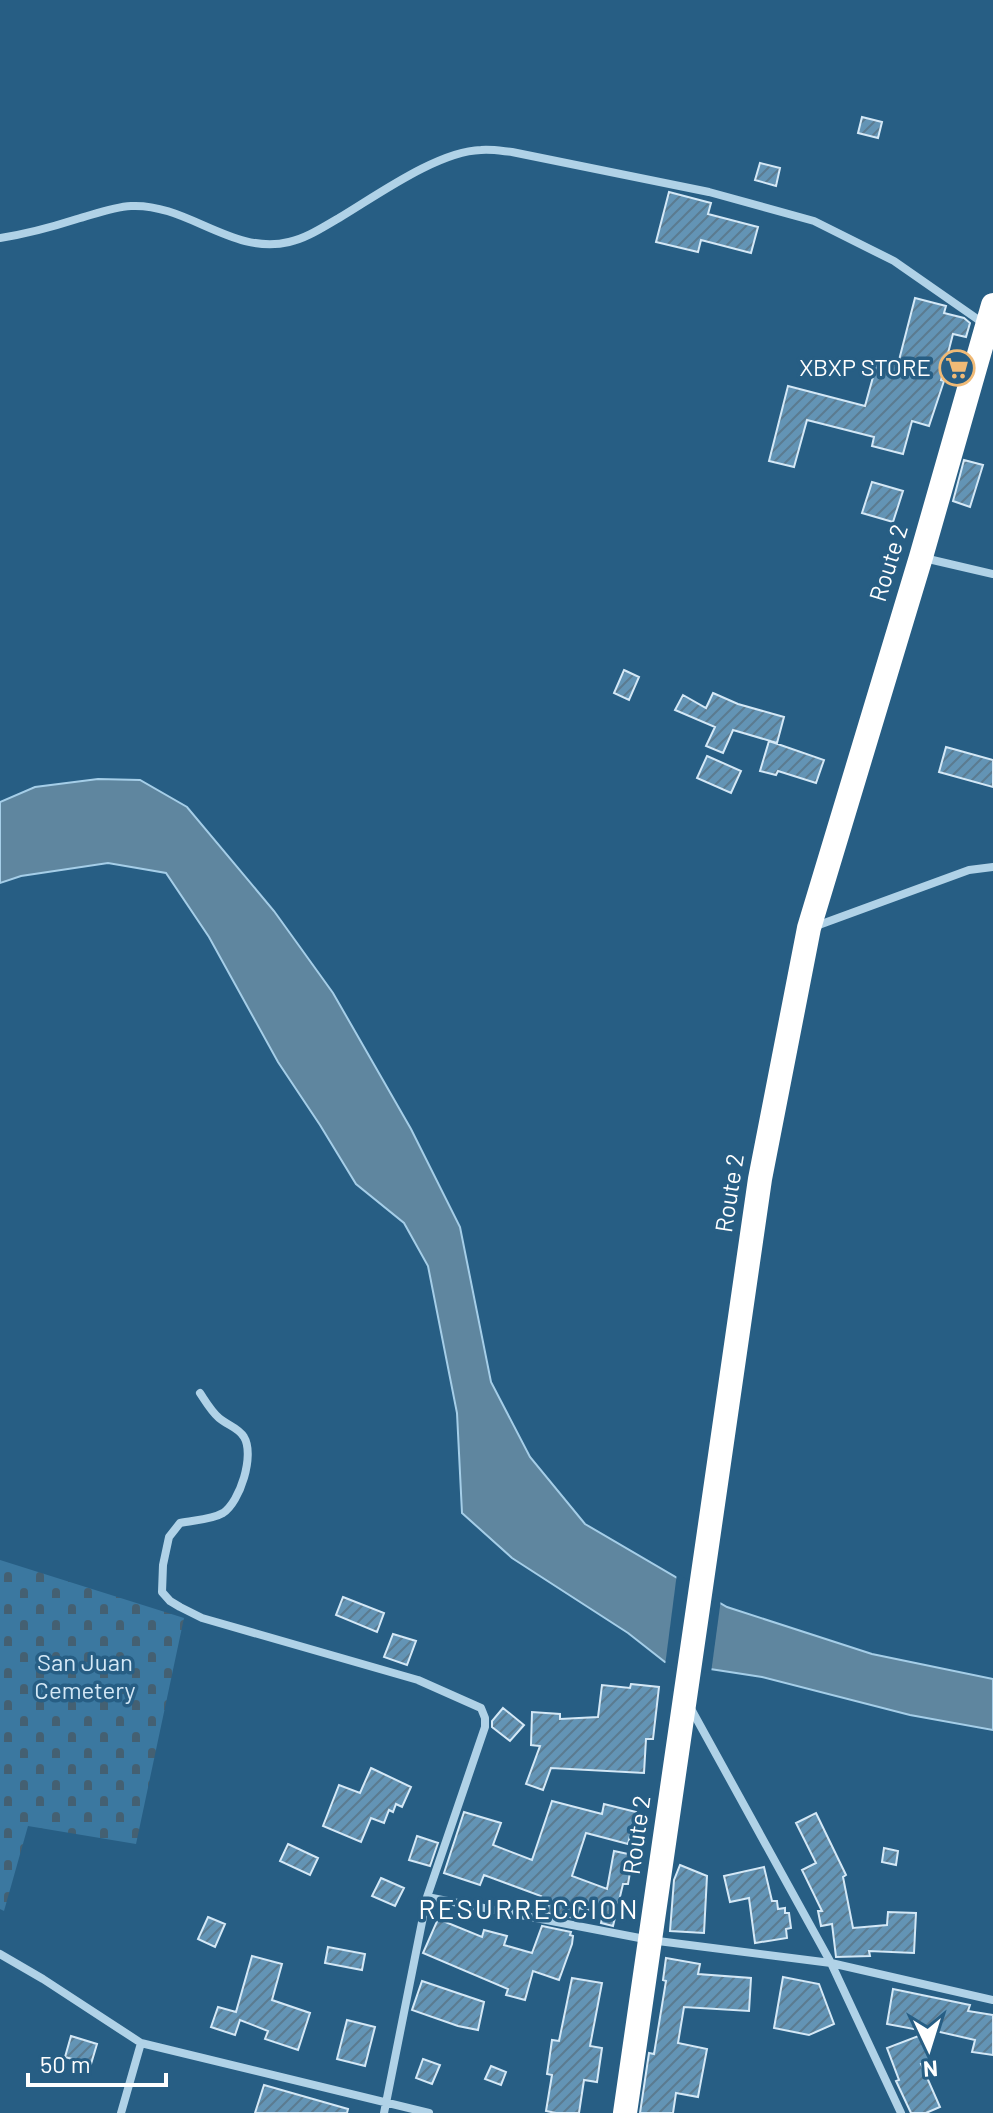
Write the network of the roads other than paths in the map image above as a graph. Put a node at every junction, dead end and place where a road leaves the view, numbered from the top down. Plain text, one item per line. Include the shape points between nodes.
1 (0, 238) edge
2 (990, 315) edge
3 (921, 557) junction
4 (993, 574) edge
5 (993, 867) edge
6 (809, 928) junction
7 (200, 1393) dead end
8 (686, 1688) junction
9 (427, 1897) junction
10 (650, 1940) junction
11 (0, 1954) edge
12 (831, 1963) junction
13 (993, 2000) edge
14 (141, 2043) junction
15 (387, 2102) junction
16 (121, 2113) edge
17 (384, 2113) edge
18 (429, 2113) edge
19 (625, 2113) edge
20 (901, 2113) edge

1 - 2 street via 131,206 171,211 254,243 291,242 431,164 480,150 512,152 709,192 814,221
2 - 3 highway, Route 2
3 - 4 street
3 - 6 highway, Route 2
5 - 6 street via 969,870
6 - 8 highway, Route 2 via 760,1179
7 - 9 street via 211,1410 245,1439 244,1480 224,1512 180,1523 169,1537 162,1592 202,1618 418,1680 484,1713 485,1727
8 - 10 highway, Route 2
8 - 12 street
9 - 10 street
9 - 15 street
10 - 12 street
10 - 19 highway, Route 2
11 - 14 street
12 - 13 street
12 - 20 street
14 - 15 street
14 - 16 street
15 - 17 street
15 - 18 street

